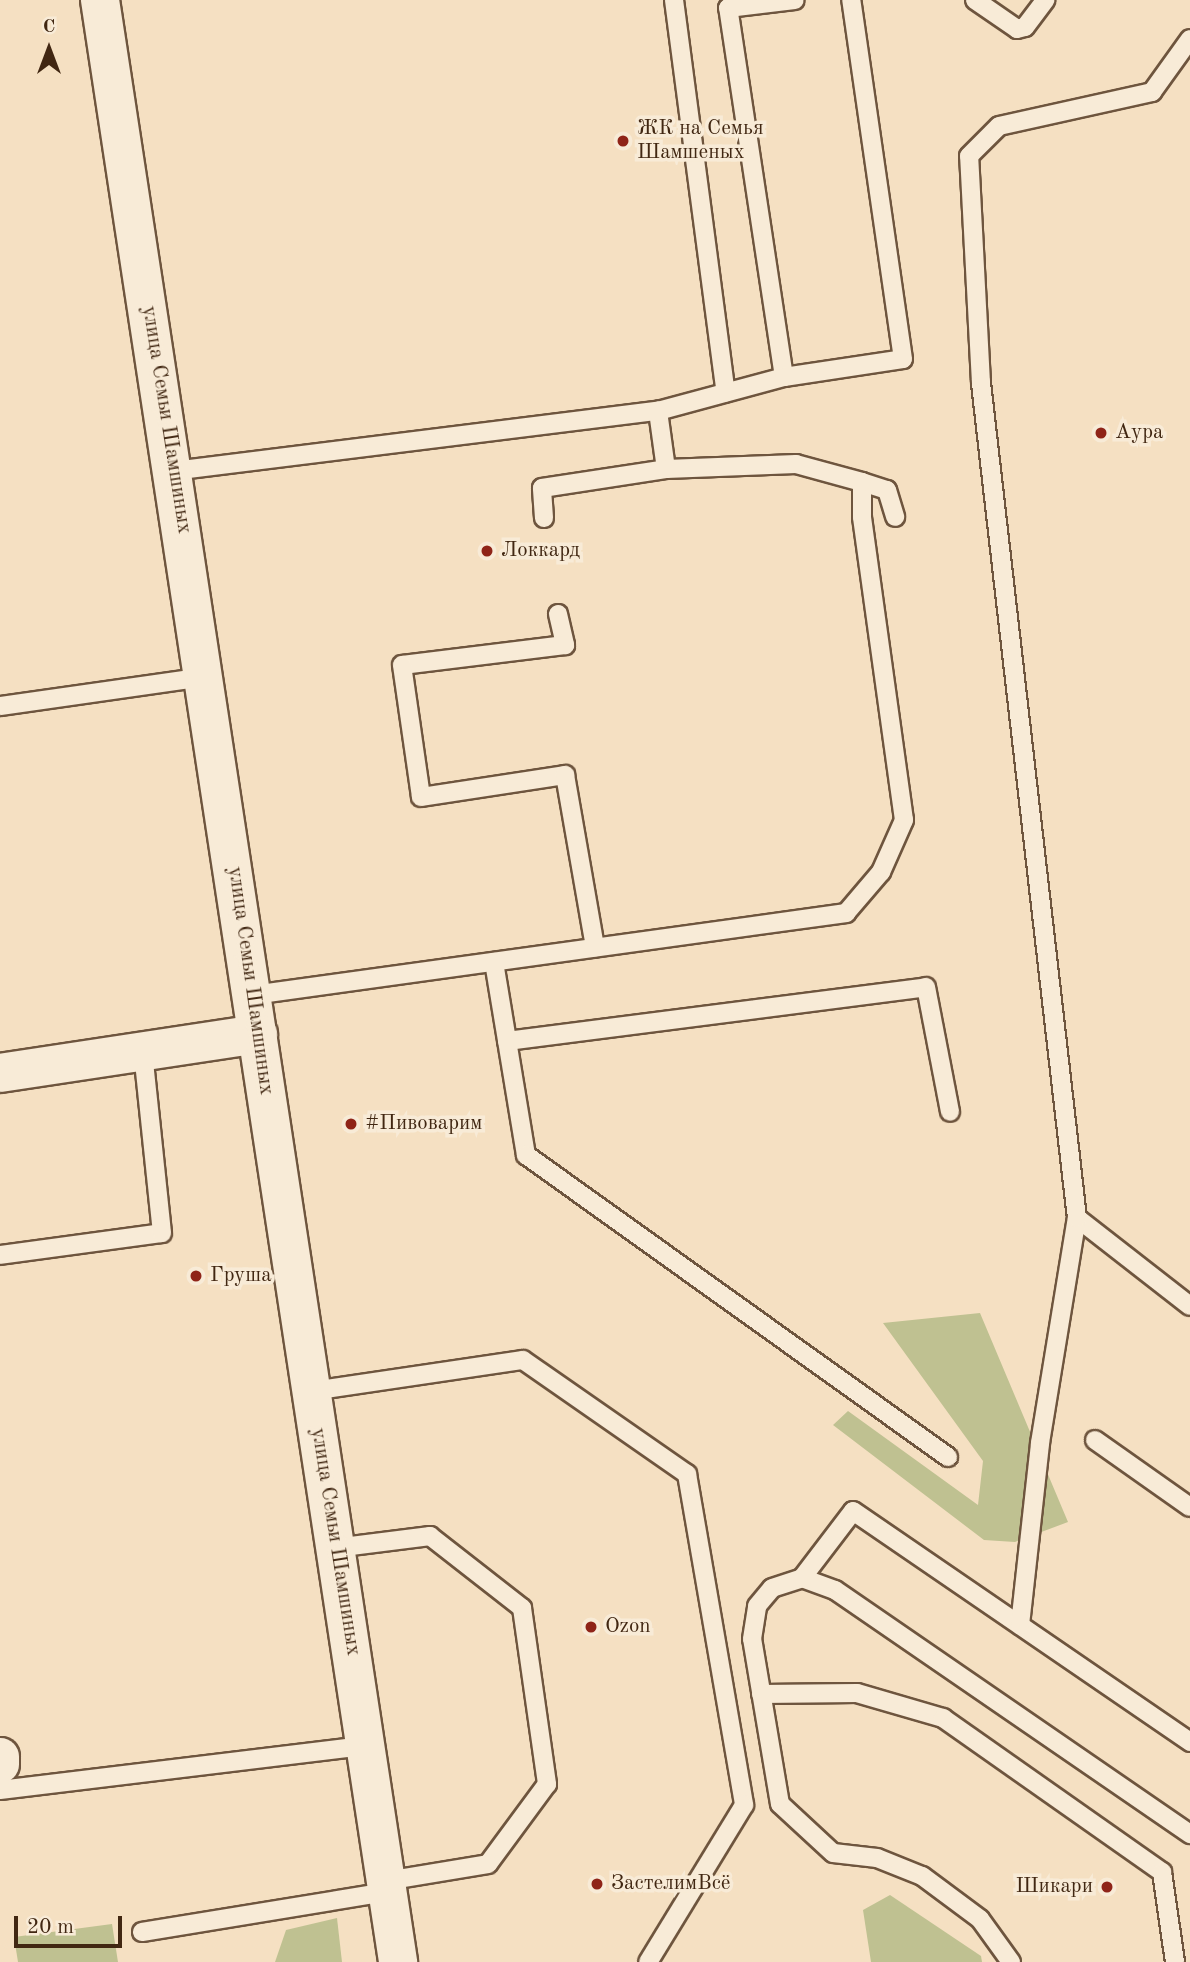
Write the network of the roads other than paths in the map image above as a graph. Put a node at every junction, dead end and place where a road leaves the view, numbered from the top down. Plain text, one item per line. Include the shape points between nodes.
1 (100, 0) edge
2 (674, 0) edge
3 (795, 0) edge
4 (851, 0) edge
5 (975, 0) edge
6 (1045, 0) edge
7 (1190, 39) edge
8 (784, 377) junction
9 (726, 393) junction
10 (658, 411) junction
11 (666, 469) junction
12 (173, 471) junction
13 (862, 482) junction
14 (895, 517) dead end
15 (544, 518) dead end
16 (558, 614) dead end
17 (205, 677) junction
18 (0, 706) edge
19 (595, 947) junction
20 (494, 962) junction
21 (253, 995) junction
22 (258, 1034) junction
23 (507, 1041) junction
24 (143, 1052) junction
25 (0, 1073) edge
26 (950, 1112) dead end
27 (1077, 1218) junction
28 (0, 1255) edge
29 (1190, 1306) edge
30 (312, 1391) junction
31 (1095, 1440) dead end
32 (948, 1457) dead end
33 (1190, 1507) edge
34 (335, 1548) junction
35 (802, 1578) junction
36 (1020, 1625) junction
37 (761, 1694) junction
38 (1190, 1742) edge
39 (365, 1746) junction
40 (0, 1756) edge
41 (0, 1765) edge
42 (0, 1790) edge
43 (1190, 1834) edge
44 (387, 1886) junction
45 (142, 1932) dead end
46 (398, 1962) edge
47 (648, 1962) edge
48 (1012, 1962) edge
49 (1175, 1962) edge

1 - 12 street, улица Семьи Шамшиных
2 - 9 lane
3 - 8 lane via 728,8
4 - 8 lane via 903,359
5 - 6 lane via 1017,29 1025,27
7 - 27 lane via 1152,92 999,126 969,156 981,383
8 - 9 lane
9 - 10 lane
10 - 11 lane
10 - 12 lane
11 - 13 lane via 796,464
11 - 15 lane via 542,488
12 - 17 street, улица Семьи Шамшиных
13 - 14 lane via 887,490
13 - 19 lane via 862,517 904,820 881,872 846,913
16 - 19 lane via 565,645 402,665 421,797 565,775
17 - 18 lane
17 - 21 street, улица Семьи Шамшиных
19 - 20 lane
20 - 21 lane
20 - 23 lane
21 - 22 street, улица Семьи Шамшиных
22 - 24 street
22 - 30 street, улица Семьи Шамшиных
23 - 26 lane via 926,987
23 - 32 lane via 526,1155
24 - 25 street
24 - 28 lane via 162,1234
27 - 29 lane
27 - 36 lane via 1040,1443
30 - 34 street, улица Семьи Шамшиных
30 - 47 lane via 523,1360 687,1474 744,1805
31 - 33 lane
34 - 39 street, улица Семьи Шамшиных
34 - 44 lane via 430,1535 522,1608 547,1784 488,1864
35 - 36 lane via 853,1511
35 - 37 lane via 772,1588 757,1606 752,1639
35 - 43 lane via 835,1590
36 - 38 lane
37 - 48 lane via 780,1804 833,1853 877,1858 922,1876 980,1919
37 - 49 lane via 857,1693 943,1718 1162,1871
39 - 42 lane
39 - 44 street, улица Семьи Шамшиных
40 - 41 street
44 - 45 lane
44 - 46 street, улица Семьи Шамшиных

